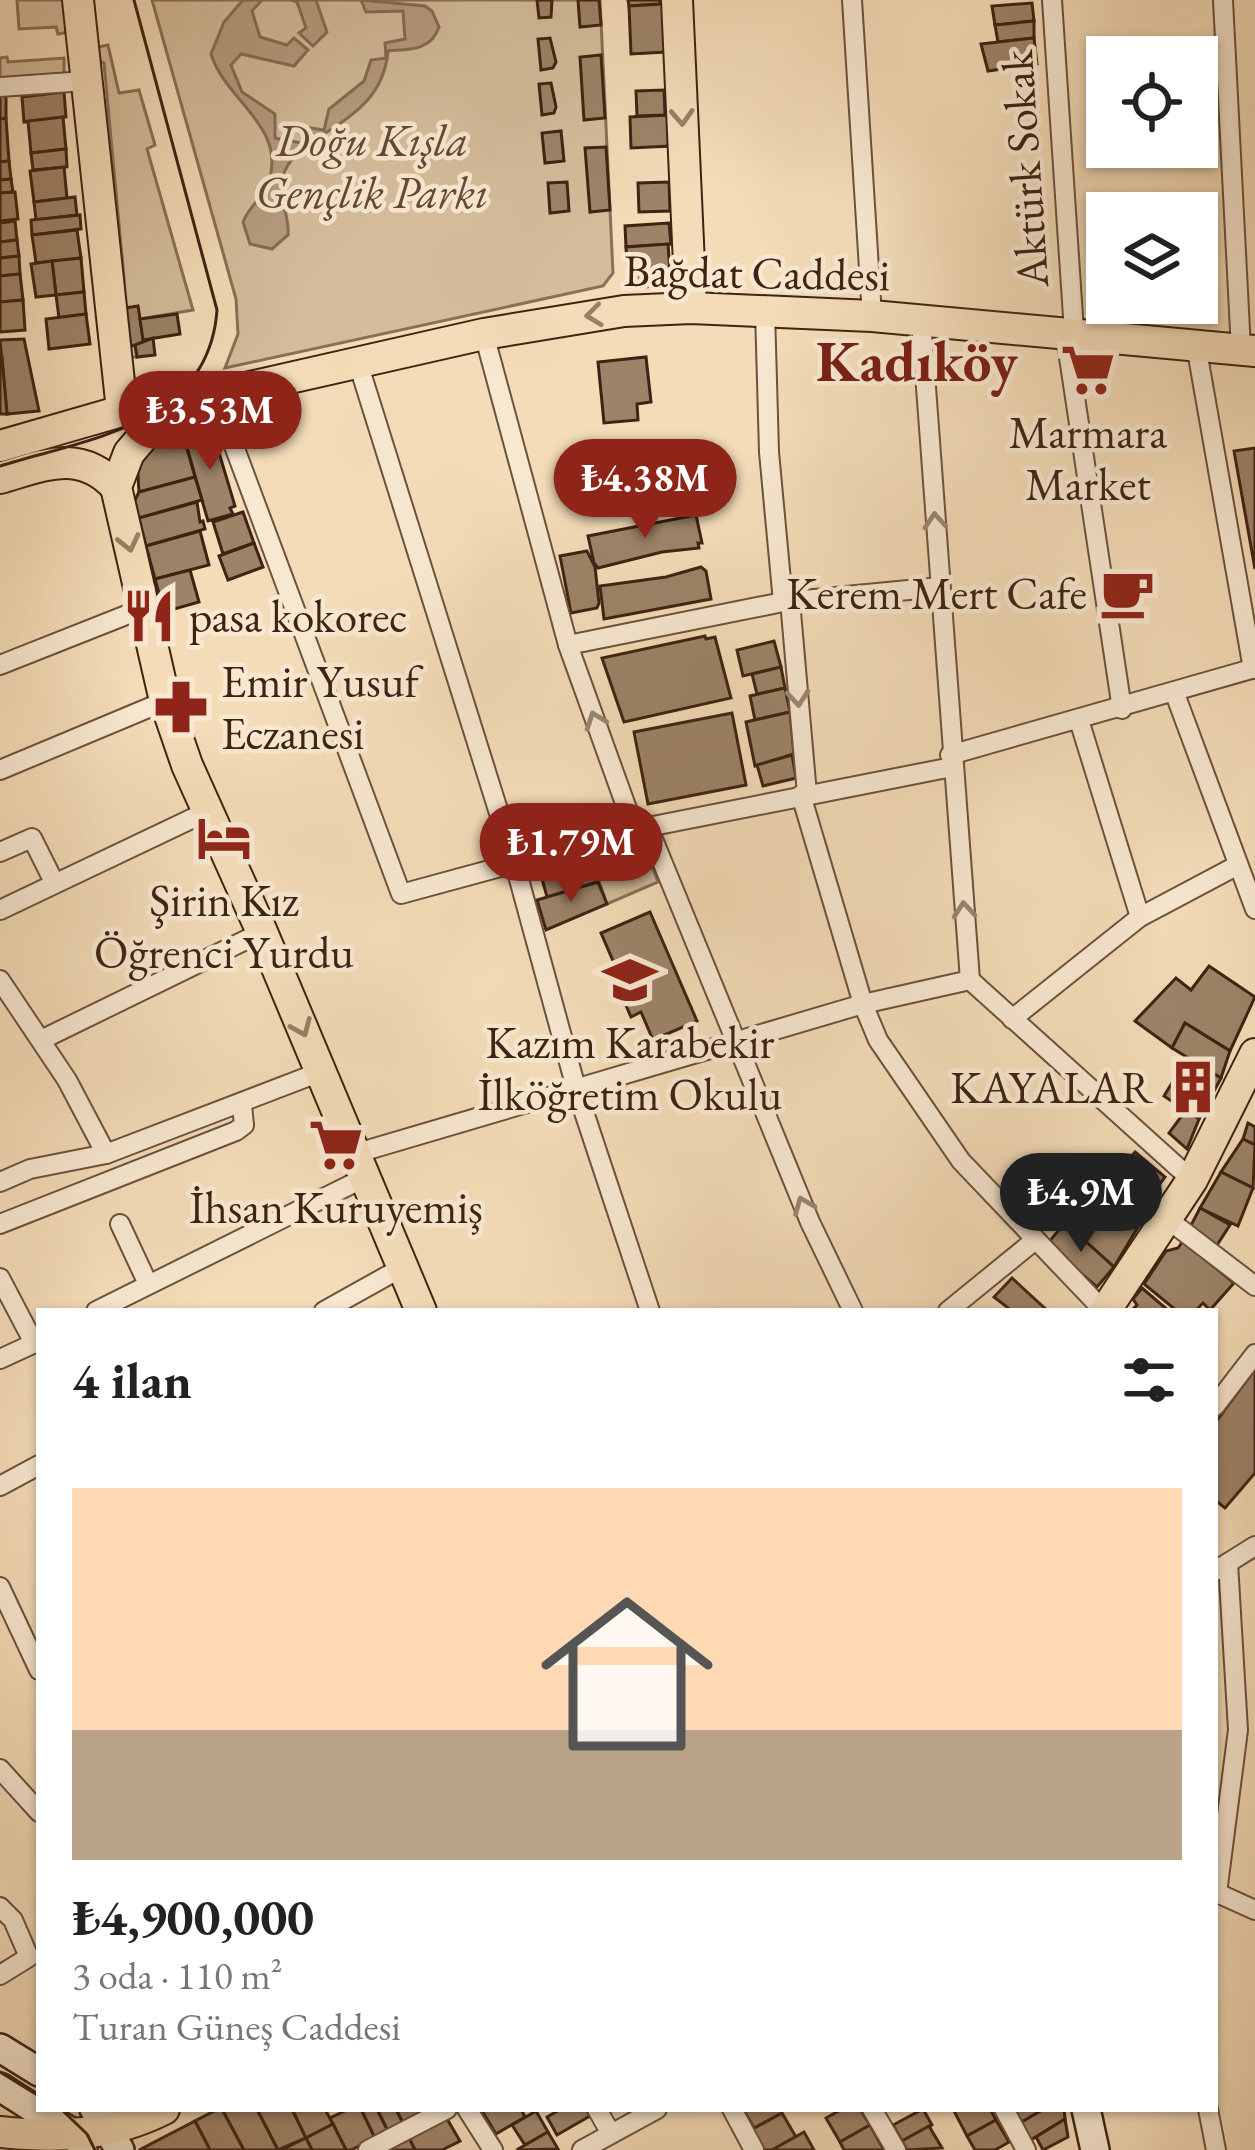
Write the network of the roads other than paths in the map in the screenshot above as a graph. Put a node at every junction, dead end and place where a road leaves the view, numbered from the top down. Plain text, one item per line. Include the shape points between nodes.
1 (78, 0) edge
2 (677, 0) edge
3 (852, 0) edge
4 (1052, 0) edge
5 (1223, 0) edge
6 (86, 81) junction
7 (0, 87) edge
8 (691, 308) junction
9 (765, 311) junction
10 (872, 316) junction
11 (921, 320) junction
12 (1070, 332) junction
13 (484, 334) junction
14 (1196, 346) junction
15 (1248, 350) edge
16 (358, 362) junction
17 (215, 394) junction
18 (122, 410) junction
19 (5, 441) edge
20 (0, 478) edge
21 (116, 487) junction
22 (940, 586) junction
23 (1248, 591) edge
24 (786, 601) junction
25 (144, 608) junction
26 (568, 645) junction
27 (0, 665) edge
28 (1254, 669) edge
29 (1174, 694) junction
30 (165, 701) junction
31 (1122, 709) junction
32 (1079, 720) junction
33 (951, 761) junction
34 (0, 770) edge
35 (804, 795) junction
36 (208, 811) junction
37 (642, 829) junction
38 (0, 852) edge
39 (514, 861) junction
40 (1238, 865) junction
41 (54, 881) junction
42 (1255, 909) edge
43 (0, 910) edge
44 (1140, 917) junction
45 (262, 932) junction
46 (0, 980) edge
47 (970, 980) junction
48 (862, 1004) junction
49 (1012, 1019) junction
50 (40, 1040) junction
51 (740, 1043) junction
52 (1255, 1054) edge
53 (320, 1072) junction
54 (575, 1088) junction
55 (242, 1105) junction
56 (106, 1154) junction
57 (359, 1166) junction
58 (1192, 1180) junction
59 (0, 1181) edge
60 (1166, 1218) junction
61 (0, 1224) edge
62 (120, 1224) dead end
63 (1034, 1241) junction
64 (403, 1267) junction
65 (0, 1278) edge
66 (148, 1284) junction
67 (1255, 1286) edge
68 (102, 1308) edge
69 (329, 1308) edge
70 (420, 1308) edge
71 (649, 1308) edge
72 (852, 1308) edge
73 (952, 1308) edge
74 (1102, 1308) edge
75 (1107, 1308) edge
76 (36, 1342) edge
77 (1255, 1354) edge
78 (0, 1359) edge
79 (1218, 1402) edge
80 (36, 1467) edge
81 (0, 1486) edge
82 (1255, 1546) edge
83 (1221, 1567) edge
84 (0, 1587) edge
85 (36, 1664) edge
86 (0, 1769) edge
87 (36, 1809) edge
88 (1218, 1878) edge
89 (1218, 1894) edge
90 (0, 1907) edge
91 (1255, 1910) edge
92 (0, 1975) edge
93 (0, 2048) edge
94 (36, 2070) edge
95 (0, 2087) edge
96 (156, 2112) edge
97 (441, 2112) edge
98 (469, 2112) edge
99 (599, 2112) edge
100 (651, 2112) edge
101 (734, 2112) edge
102 (874, 2112) edge
103 (1006, 2112) edge
104 (1087, 2112) edge
105 (1097, 2112) edge
106 (1209, 2112) edge
107 (108, 2130) edge
108 (0, 2132) edge
109 (611, 2134) junction
110 (78, 2145) edge
111 (368, 2150) edge
112 (493, 2150) edge
113 (582, 2150) edge
114 (754, 2150) edge
115 (896, 2150) edge
116 (1026, 2150) edge
117 (1095, 2150) edge
118 (1105, 2150) edge
119 (1216, 2150) edge

1 - 6 main road
2 -> 8 main road
3 - 10 street
4 - 12 street, Aktürk Sokak
5 - 15 street
6 - 7 street
6 - 18 main road
8 - 9 main road, Bağdat Caddesi
8 -> 13 main road, Bağdat Caddesi
9 - 10 main road, Bağdat Caddesi
9 - 24 street via 769,452
10 - 11 main road, Bağdat Caddesi
11 - 12 main road, Bağdat Caddesi
22 -> 11 street
12 - 14 main road, Bağdat Caddesi
12 - 31 street, Aktürk Sokak
13 - 16 main road, Bağdat Caddesi
13 - 26 street
14 - 15 main road, Bağdat Caddesi
14 - 23 street
16 - 17 main road, Bağdat Caddesi
16 - 39 street
17 - 18 main road, Bağdat Caddesi
17 - 21 main road via 152,426 129,453
17 - 39 street via 401,894
18 - 19 main road, Bağdat Caddesi
20 - 21 main road via 74,461 99,469
21 -> 25 main road
22 - 24 street
22 - 33 street
23 - 28 street
24 - 26 street
24 -> 35 street
25 - 27 street
25 - 30 main road
37 -> 26 street
28 - 29 street
29 - 31 street
29 - 40 street
30 - 34 street
30 - 36 main road
31 - 32 street
32 - 33 street
32 - 44 street
33 - 35 street
47 -> 33 street
35 - 37 street
35 - 48 street
36 - 41 street
36 - 45 main road
37 - 39 street
37 - 51 street
38 - 41 street via 32,838
39 - 54 street
40 - 42 street
40 - 44 street
41 - 43 street
44 - 49 street
45 - 50 street
45 -> 53 main road
46 - 50 street
47 - 48 street
47 - 49 street
48 - 51 street
48 - 63 street via 890,1060 961,1161
49 - 58 street
50 - 56 street
51 - 54 street
72 -> 51 street
52 - 58 main road
53 - 55 street
53 - 57 main road
54 - 57 street
54 - 71 street
55 - 56 street
55 - 61 street via 244,1125 236,1131
56 - 59 street
57 - 64 main road
57 - 66 street
58 - 60 main road
60 - 67 street
60 - 75 main road
62 - 66 street
63 - 73 street
63 - 74 street
64 - 69 street
64 - 70 main road
65 - 76 street
66 - 68 street
76 - 78 street
77 - 79 street
80 - 81 street
82 - 83 street
83 - 88 street via 1238,1730
84 - 85 street
86 - 87 street
89 - 91 street
90 - 92 street via 29,1958
93 - 94 main road
95 - 110 main road
96 - 107 main road
97 - 111 street
98 - 112 street
99 - 109 street
100 - 109 street
101 - 114 street
102 - 115 street
103 - 116 street
104 - 117 main road
105 - 118 main road
106 - 119 street
107 - 110 main road
108 - 110 main road
109 - 113 street

